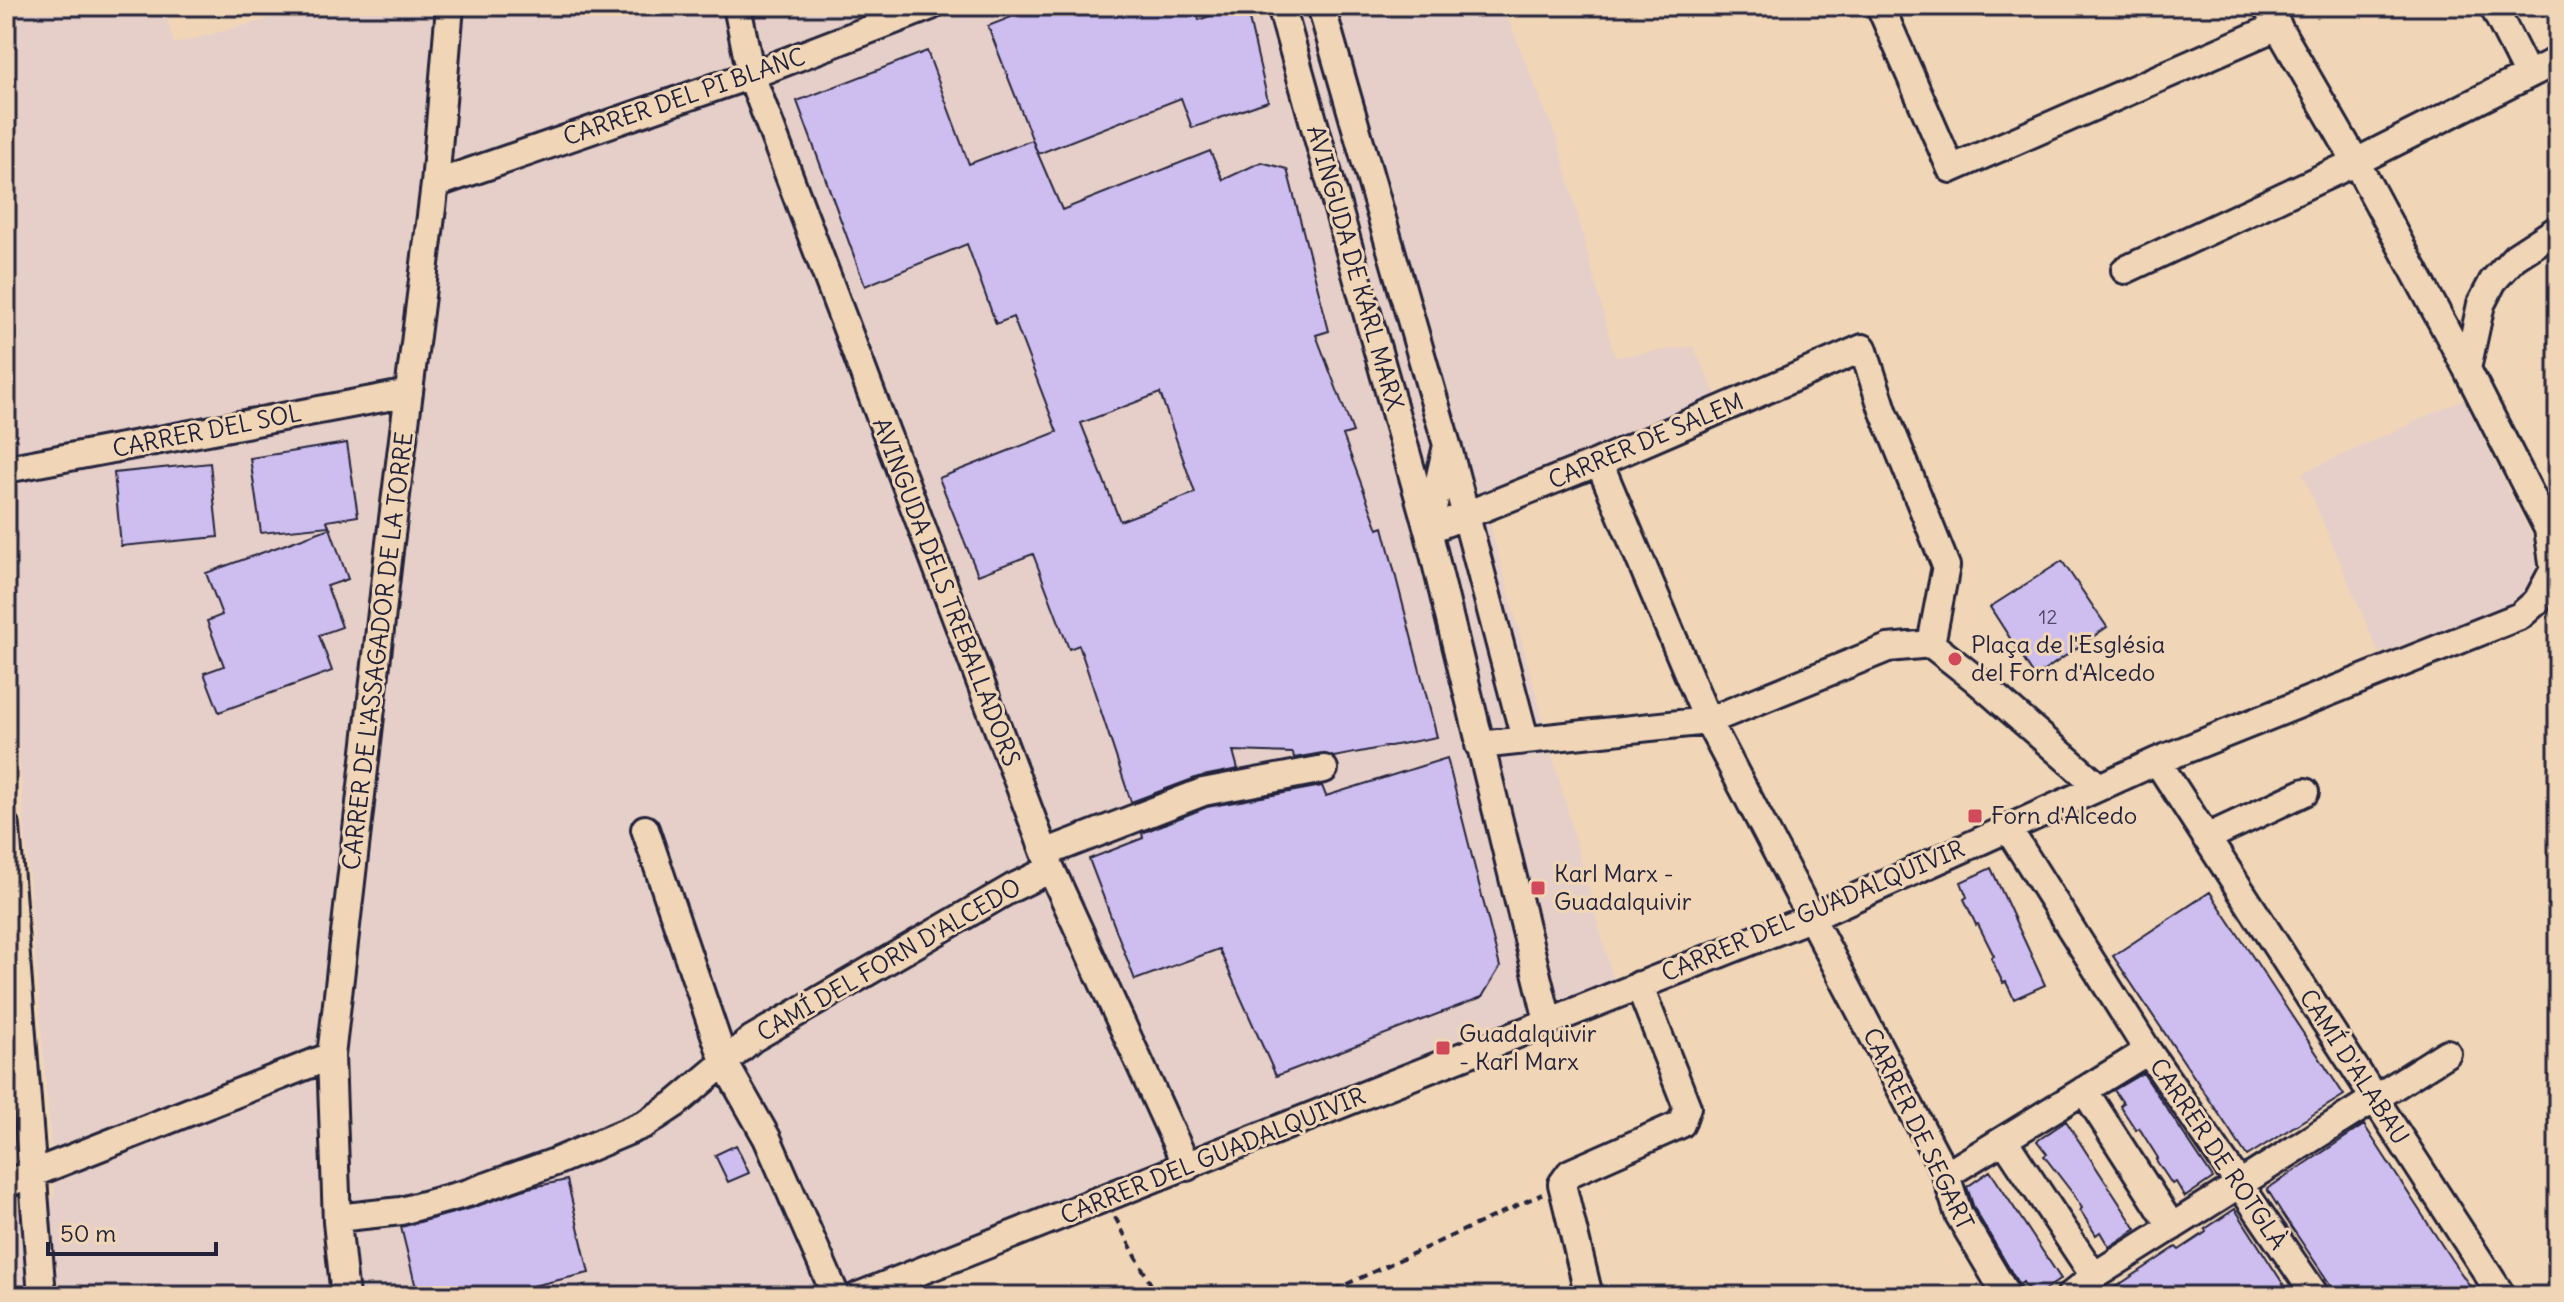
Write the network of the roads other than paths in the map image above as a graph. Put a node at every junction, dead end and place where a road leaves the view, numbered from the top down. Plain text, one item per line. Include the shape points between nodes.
1 (450, 6) edge
2 (737, 6) edge
3 (931, 6) edge
4 (1281, 6) edge
5 (1321, 6) edge
6 (1880, 6) edge
7 (2493, 6) edge
8 (2272, 16) edge
9 (2558, 60) edge
10 (751, 75) junction
11 (2528, 75) junction
12 (2356, 162) junction
13 (435, 184) junction
14 (2558, 229) edge
15 (2125, 270) dead end
16 (2467, 369) junction
17 (409, 393) junction
18 (1447, 445) junction
19 (1599, 462) junction
20 (6, 469) edge
21 (1466, 515) junction
22 (1428, 530) junction
23 (2548, 608) edge
24 (1931, 644) junction
25 (1708, 721) junction
26 (1525, 739) junction
27 (1479, 745) junction
28 (2157, 761) junction
29 (1324, 769) dead end
30 (2099, 787) junction
31 (2305, 792) dead end
32 (6, 827) edge
33 (2007, 827) junction
34 (645, 829) dead end
35 (2206, 838) junction
36 (1048, 861) junction
37 (1810, 918) junction
38 (1639, 985) junction
39 (1548, 1021) junction
40 (2148, 1051) junction
41 (2447, 1053) dead end
42 (331, 1056) junction
43 (725, 1064) junction
44 (2084, 1090) junction
45 (2375, 1100) junction
46 (2004, 1140) junction
47 (1187, 1167) junction
48 (1946, 1175) junction
49 (18, 1180) edge
50 (2240, 1185) junction
51 (337, 1218) junction
52 (2172, 1227) junction
53 (2094, 1276) junction
54 (42, 1296) edge
55 (345, 1296) edge
56 (836, 1296) edge
57 (858, 1296) edge
58 (1589, 1296) edge
59 (2007, 1296) edge
60 (2070, 1296) edge
61 (2316, 1296) edge
62 (2502, 1296) edge

1 - 13 street, CARRER DE L'ASSAGADOR DE LA TORRE
2 - 10 street, AVINGUDA DELS TREBALLADORS
3 - 10 street, CARRER DEL PI BLANC
4 - 22 street, AVINGUDA DE KARL MARX
5 - 18 street, AVINGUDA DE KARL MARX
6 - 8 street via 1951,169
7 - 11 street
8 - 12 street, CARRER DEL GUADALQUIVIR
9 - 11 street
10 - 13 street, CARRER DEL PI BLANC
10 - 36 street, AVINGUDA DELS TREBALLADORS
11 - 12 street
12 - 15 street
12 - 16 street, CARRER DEL GUADALQUIVIR
13 - 17 street, CARRER DE L'ASSAGADOR DE LA TORRE
14 - 16 street via 2515,257 2493,281 2481,304
16 - 23 street, CARRER DEL GUADALQUIVIR via 2548,529 2554,569
17 - 20 street, CARRER DEL SOL
17 - 42 street, CARRER DE L'ASSAGADOR DE LA TORRE
18 - 21 street, AVINGUDA DE KARL MARX
18 - 22 street, AVINGUDA DE KARL MARX
19 - 21 street, CARRER DE SALEM
19 - 24 street, CARRER DE SALEM via 1863,348 1946,566
19 - 25 street, CARRER DE SEGART
21 - 22 street, CARRER DE SALEM
21 - 26 street, AVINGUDA DE KARL MARX
22 - 27 street, AVINGUDA DE KARL MARX
23 - 28 street, CARRER DEL GUADALQUIVIR
24 - 25 street via 1888,648
24 - 30 street
25 - 26 street
25 - 37 street, CARRER DE SEGART
26 - 27 street
27 - 39 street, AVINGUDA DE KARL MARX
28 - 30 street, CARRER DEL GUADALQUIVIR
28 - 35 street, CAMÍ D'ALABAU
29 - 36 street, CAMÍ DEL FORN D'ALCEDO via 1203,792
30 - 33 street, CARRER DEL GUADALQUIVIR
31 - 35 street
32 - 49 street
33 - 37 street, CARRER DEL GUADALQUIVIR
33 - 40 street, CARRER DE ROTGLÀ
34 - 43 street
35 - 45 street, CAMÍ D'ALABAU
36 - 43 street, CAMÍ DEL FORN D'ALCEDO via 1012,888 752,1039
36 - 47 street, AVINGUDA DELS TREBALLADORS
37 - 38 street, CARRER DEL GUADALQUIVIR
37 - 48 street, CARRER DE SEGART
38 - 39 street, CARRER DEL GUADALQUIVIR
38 - 58 street via 1687,1107 1681,1124 1570,1173 1562,1184
39 - 47 street, CARRER DEL GUADALQUIVIR
40 - 44 street
40 - 50 street, CARRER DE ROTGLÀ
41 - 45 street
42 - 49 street
42 - 51 street, CARRER DE L'ASSAGADOR DE LA TORRE
43 - 51 street, CAMÍ DEL FORN D'ALCEDO via 645,1124 555,1162 401,1211
43 - 56 street via 767,1138
44 - 46 street
44 - 52 street
45 - 50 street
45 - 62 street, CAMÍ D'ALABAU
46 - 48 street
46 - 53 street
47 - 57 street, CARRER DEL GUADALQUIVIR
48 - 59 street, CARRER DE SEGART via 1959,1215
49 - 54 street
50 - 52 street
50 - 61 street, CARRER DE ROTGLÀ
51 - 55 street, CARRER DE L'ASSAGADOR DE LA TORRE
52 - 53 street
53 - 60 street

